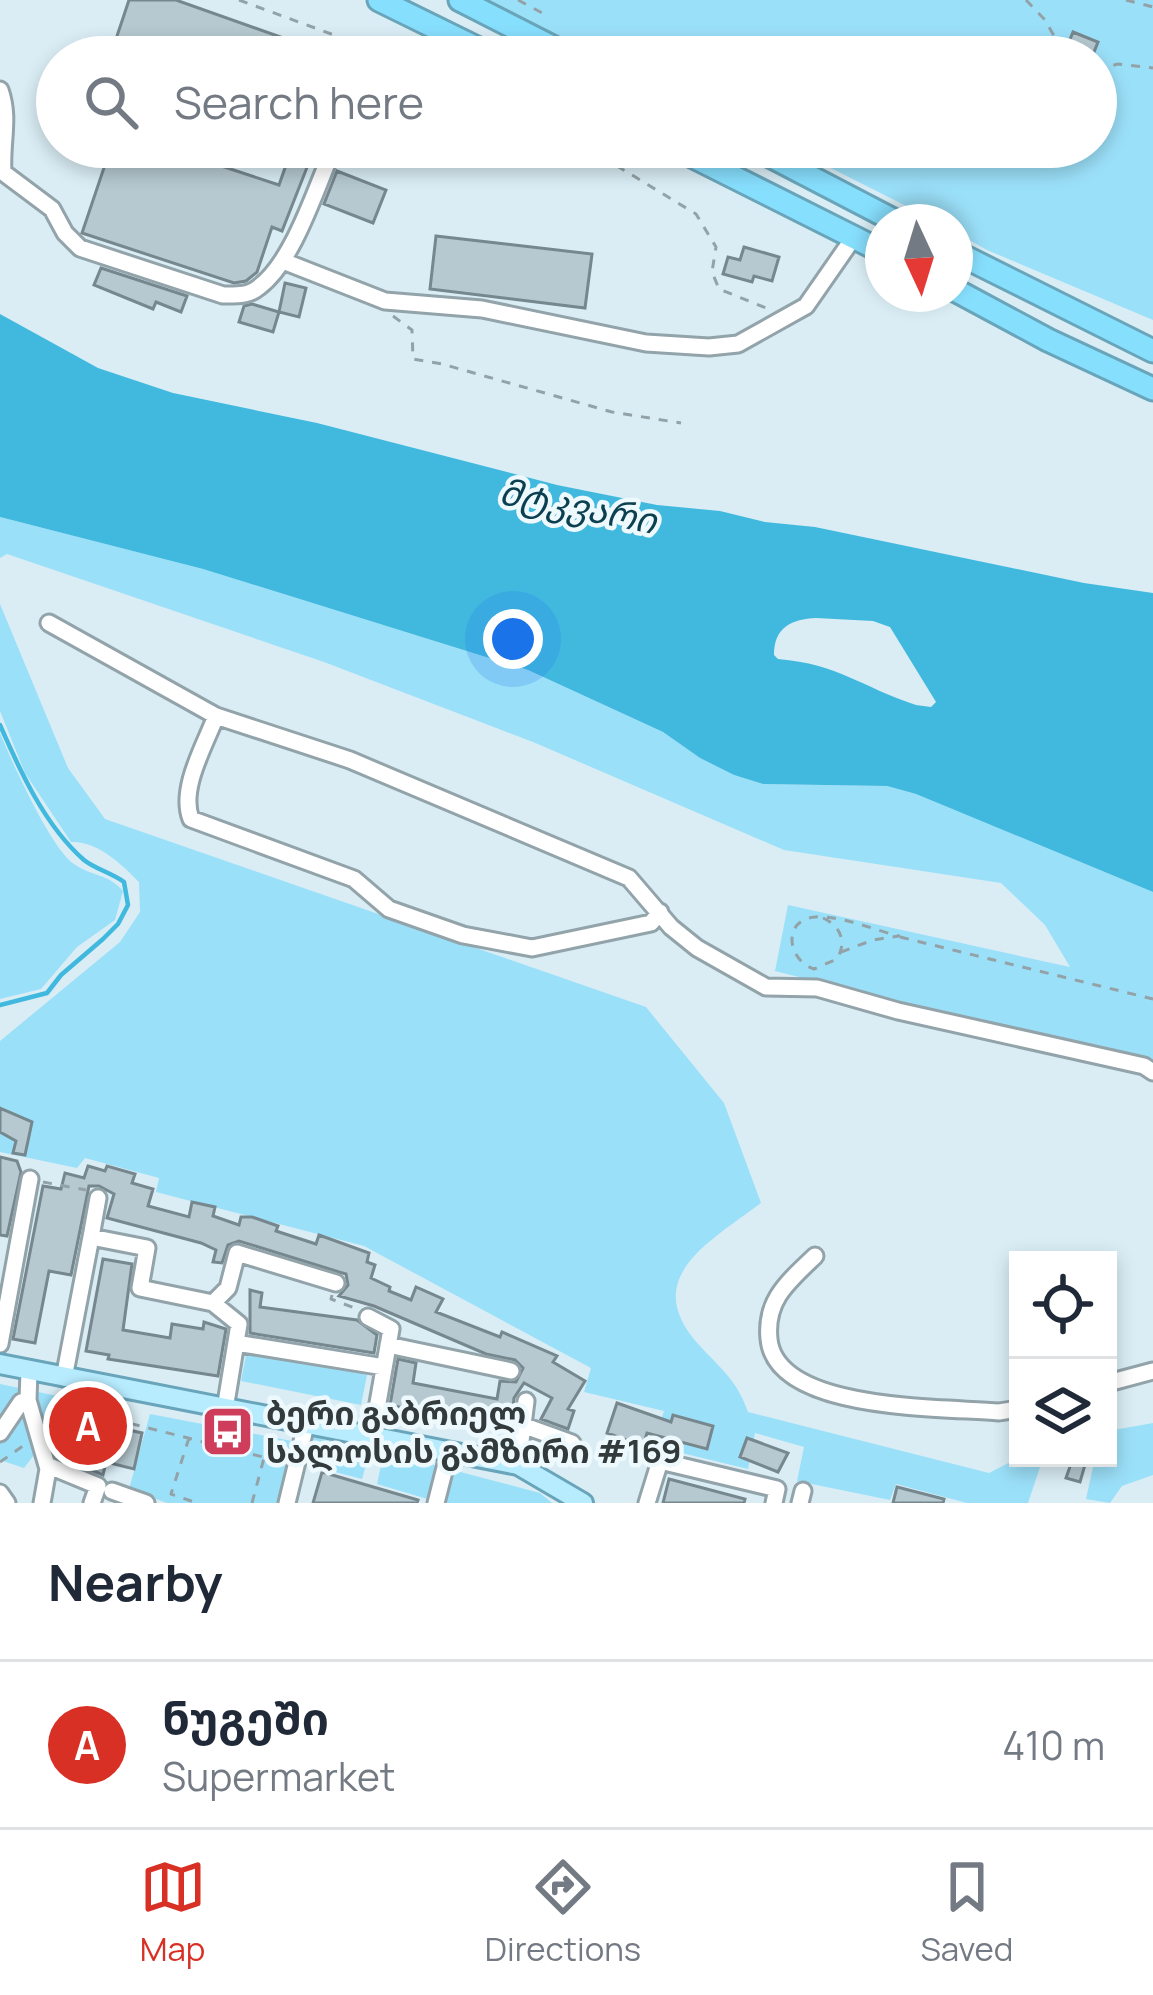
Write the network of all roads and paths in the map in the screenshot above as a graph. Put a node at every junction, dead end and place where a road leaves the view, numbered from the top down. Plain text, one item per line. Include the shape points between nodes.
1 (239, 0) edge
2 (379, 0) edge
3 (460, 0) edge
4 (518, 0) edge
5 (1026, 0) edge
6 (1126, 0) edge
7 (1153, 7) edge
8 (544, 14) dead end
9 (330, 36) edge
10 (452, 36) edge
11 (531, 36) edge
12 (1054, 36) edge
13 (1117, 64) edge
14 (1153, 68) edge
15 (0, 90) edge
16 (325, 168) edge
17 (620, 168) edge
18 (716, 168) edge
19 (793, 168) edge
20 (2, 171) edge
21 (865, 205) edge
22 (854, 237) junction
23 (865, 243) edge
24 (283, 261) junction
25 (973, 262) edge
26 (973, 299) edge
27 (385, 301) junction
28 (787, 317) junction
29 (1153, 351) edge
30 (1153, 389) edge
31 (681, 423) dead end
32 (49, 623) dead end
33 (216, 716) junction
34 (660, 912) junction
35 (823, 918) junction
36 (899, 936) junction
37 (841, 952) junction
38 (1153, 999) edge
39 (1153, 1072) edge
40 (30, 1179) joint
41 (98, 1198) joint
42 (91, 1237) junction
43 (815, 1256) dead end
44 (335, 1282) joint
45 (213, 1303) junction
46 (368, 1317) joint
47 (236, 1342) junction
48 (0, 1344) edge
49 (388, 1345) junction
50 (0, 1364) edge
51 (384, 1367) junction
52 (29, 1371) junction
53 (511, 1371) dead end
54 (1153, 1371) edge
55 (64, 1378) junction
56 (1117, 1381) edge
57 (28, 1400) junction
58 (526, 1401) dead end
59 (69, 1408) dead end
60 (225, 1409) junction
61 (1009, 1410) edge
62 (306, 1424) junction
63 (525, 1426) junction
64 (1, 1431) edge
65 (372, 1437) junction
66 (189, 1438) junction
67 (572, 1443) dead end
68 (449, 1451) junction
69 (264, 1457) junction
70 (46, 1462) junction
71 (518, 1465) junction
72 (295, 1466) junction
73 (112, 1491) dead end
74 (0, 1493) edge
75 (8, 1503) edge
76 (42, 1503) edge
77 (92, 1503) edge
78 (146, 1503) edge
79 (197, 1503) edge
80 (252, 1503) edge
81 (287, 1503) edge
82 (436, 1503) edge
83 (583, 1503) edge
84 (647, 1503) edge
85 (774, 1503) edge

1 - 9 path
2 - 10 highway
3 - 11 highway
4 - 8 path
5 - 12 path
6 - 7 path
13 - 14 path
15 - 20 street via 9,113
16 - 24 street
17 - 28 path via 696,214 716,248 719,289
18 - 22 highway
19 - 21 highway
20 - 24 street via 52,209 80,248 111,260 223,295 259,287
22 - 23 highway
22 - 28 street via 806,306
24 - 27 street
25 - 29 highway
26 - 30 highway
27 - 28 street via 710,347 738,344
27 - 31 path via 412,330 413,359
32 - 33 street
33 - 34 street via 350,760 629,878
33 - 34 street via 189,792 190,819 354,880 388,909 532,948 651,923
34 - 39 street via 698,948 766,987 817,988
35 - 36 path
35 - 37 path via 838,927
35 - 37 path via 800,924 791,938 794,955 806,967 823,968
36 - 37 path
36 - 38 path
40 - 41 path
40 - 48 street
41 - 42 street
42 - 45 street via 147,1248 140,1288
42 - 55 street
43 - 61 street via 780,1289 766,1316 780,1370 836,1396
44 - 45 street via 237,1253 228,1288
44 - 46 path via 331,1299
45 - 47 street via 239,1324
46 - 49 street via 391,1329
47 - 51 street
47 - 60 street
49 - 51 street
49 - 53 street
50 - 52 main road
51 - 65 street
52 - 55 main road
52 - 57 street
54 - 56 street
55 - 60 main road
57 - 64 street
57 - 70 street
58 - 63 street
59 - 66 path
60 - 62 main road
62 - 65 main road
62 - 72 street
63 - 67 street
63 - 71 street
64 - 70 path
65 - 68 main road
66 - 69 path
66 - 79 path via 172,1494
68 - 71 main road
68 - 82 street
69 - 72 path
69 - 80 path
70 - 76 street
70 - 77 street via 98,1486
71 - 83 main road
72 - 81 street
73 - 78 street
74 - 75 street
84 - 85 street via 660,1461 778,1489

